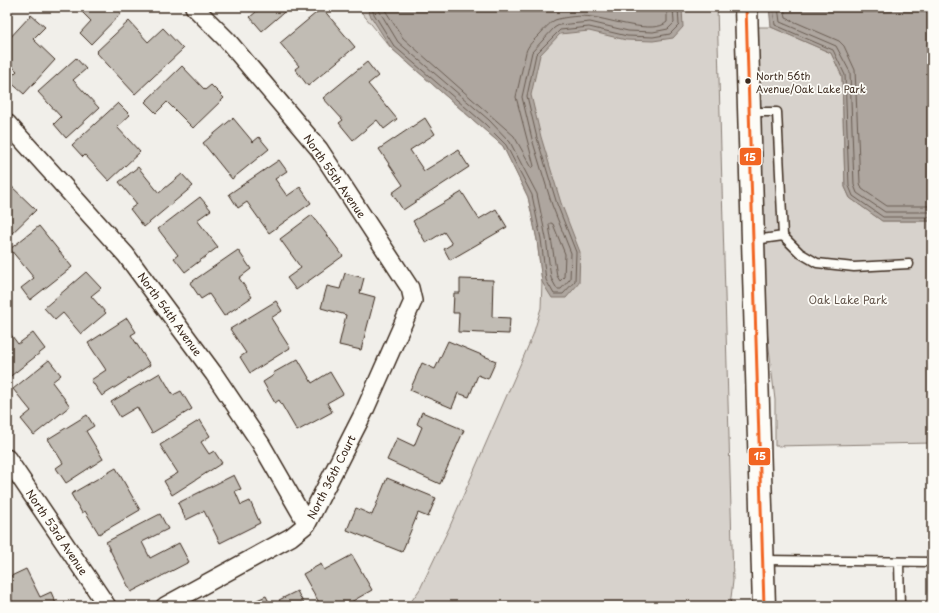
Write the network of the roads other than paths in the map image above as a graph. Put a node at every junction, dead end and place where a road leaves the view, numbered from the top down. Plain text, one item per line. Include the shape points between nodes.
1 (194, 7) edge
2 (746, 7) edge
3 (750, 112) junction
4 (7, 123) edge
5 (783, 236) junction
6 (754, 240) junction
7 (909, 264) dead end
8 (413, 301) joint
9 (7, 458) edge
10 (307, 524) junction
11 (763, 560) junction
12 (899, 562) junction
13 (932, 562) edge
14 (107, 606) edge
15 (165, 606) edge
16 (764, 606) edge
17 (900, 606) edge

1 - 8 street, North 55th Avenue via 227,40 318,149 410,288
2 - 3 street
3 - 5 lane via 777,112
3 - 6 street
4 - 10 street, North 54th Avenue via 126,255 214,374 261,444
5 - 6 lane
5 - 7 lane via 800,253 817,263 854,267
6 - 11 street
8 - 10 street, North 36th Court via 364,412
9 - 14 street, North 53rd Avenue
10 - 15 street, North 36th Court via 291,537
11 - 12 lane
11 - 16 street
12 - 13 lane
12 - 17 lane

